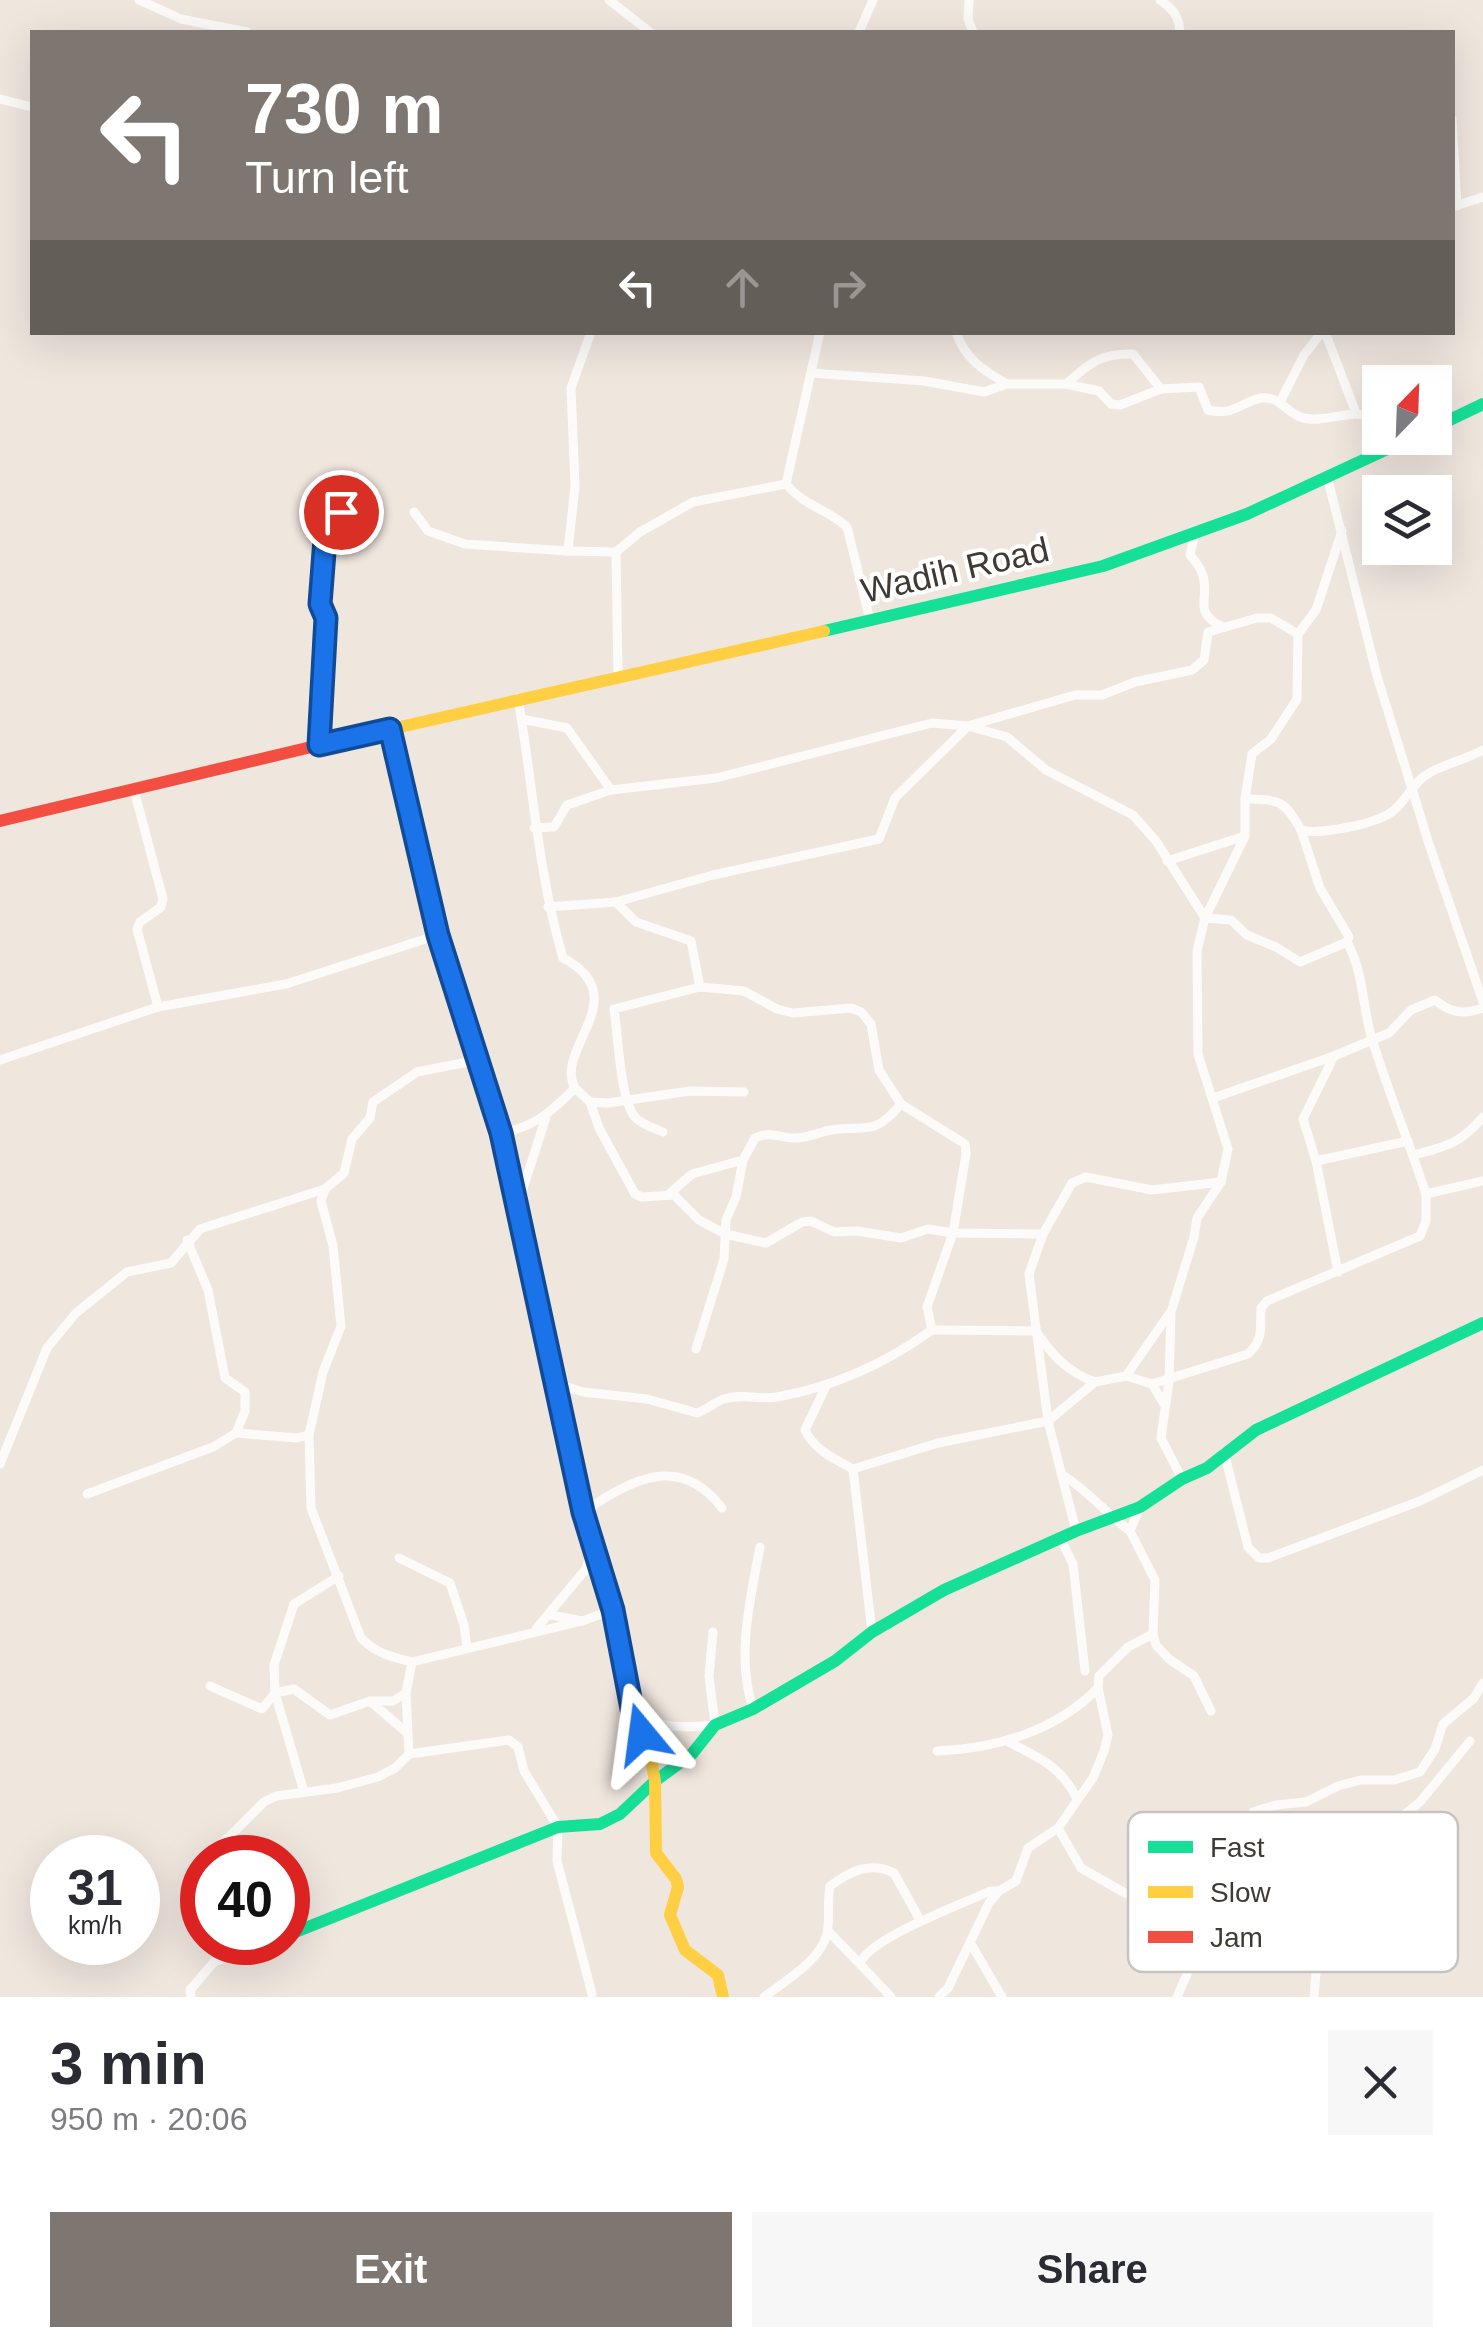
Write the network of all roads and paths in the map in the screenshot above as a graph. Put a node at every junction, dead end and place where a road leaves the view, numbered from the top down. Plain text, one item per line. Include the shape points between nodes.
1 (139, 0) edge
2 (609, 0) edge
3 (872, 0) edge
4 (970, 0) edge
5 (1160, 0) edge
6 (237, 30) edge
7 (647, 30) edge
8 (860, 30) edge
9 (972, 30) edge
10 (1180, 30) edge
11 (0, 98) edge
12 (30, 106) edge
13 (1483, 197) edge
14 (1455, 206) edge
15 (591, 335) edge
16 (819, 335) edge
17 (957, 335) edge
18 (1321, 335) edge
19 (1325, 335) edge
20 (811, 373) junction
21 (1007, 384) junction
22 (1066, 384) junction
23 (1160, 389) junction
24 (1280, 402) junction
25 (1483, 404) edge
26 (1356, 412) junction
27 (1362, 414) edge
28 (1452, 419) edge
29 (1373, 455) edge
30 (1327, 476) junction
31 (786, 484) junction
32 (341, 512) dead end
33 (414, 512) dead end
34 (1342, 531) junction
35 (1195, 532) junction
36 (568, 551) junction
37 (616, 552) junction
38 (870, 620) junction
39 (1221, 626) junction
40 (1298, 634) junction
41 (618, 676) junction
42 (518, 698) junction
43 (521, 718) junction
44 (968, 726) junction
45 (390, 729) junction
46 (319, 745) junction
47 (1483, 750) edge
48 (1412, 786) junction
49 (134, 790) junction
50 (611, 790) junction
51 (1245, 799) junction
52 (0, 821) edge
53 (534, 828) junction
54 (1301, 830) junction
55 (1245, 836) junction
56 (1167, 860) junction
57 (616, 902) junction
58 (548, 907) junction
59 (1205, 918) junction
60 (438, 935) junction
61 (1347, 942) junction
62 (700, 987) junction
63 (1483, 1005) edge
64 (158, 1007) junction
65 (595, 1009) junction
66 (614, 1009) junction
67 (1372, 1039) junction
68 (1334, 1056) junction
69 (0, 1060) edge
70 (478, 1060) junction
71 (575, 1088) junction
72 (744, 1092) dead end
73 (1213, 1098) junction
74 (627, 1100) junction
75 (590, 1102) junction
76 (901, 1104) junction
77 (1483, 1116) edge
78 (546, 1117) junction
79 (663, 1132) dead end
80 (501, 1133) junction
81 (1408, 1141) junction
82 (1414, 1155) junction
83 (743, 1160) junction
84 (1316, 1161) junction
85 (1483, 1180) edge
86 (1221, 1182) junction
87 (324, 1189) junction
88 (1426, 1194) junction
89 (668, 1195) junction
90 (516, 1209) junction
91 (953, 1233) junction
92 (725, 1234) junction
93 (1043, 1234) junction
94 (188, 1240) junction
95 (1338, 1272) junction
96 (1171, 1312) junction
97 (1483, 1323) edge
98 (932, 1330) junction
99 (1036, 1331) junction
100 (696, 1349) dead end
101 (1126, 1376) junction
102 (1169, 1380) junction
103 (1095, 1382) junction
104 (554, 1383) junction
105 (827, 1384) junction
106 (1152, 1384) junction
107 (1164, 1404) junction
108 (1048, 1421) junction
109 (236, 1432) junction
110 (309, 1434) junction
111 (1224, 1452) junction
112 (0, 1464) edge
113 (853, 1470) junction
114 (1483, 1470) edge
115 (1061, 1474) junction
116 (1182, 1479) junction
117 (87, 1494) dead end
118 (1140, 1506) junction
119 (722, 1508) dead end
120 (583, 1512) junction
121 (1112, 1518) junction
122 (1076, 1531) junction
123 (1130, 1531) junction
124 (1060, 1538) junction
125 (593, 1546) junction
126 (760, 1548) dead end
127 (398, 1558) dead end
128 (339, 1576) junction
129 (613, 1610) junction
130 (551, 1614) junction
131 (582, 1622) junction
132 (534, 1631) junction
133 (713, 1632) dead end
134 (872, 1632) junction
135 (1153, 1634) junction
136 (467, 1648) junction
137 (412, 1662) junction
138 (1085, 1671) dead end
139 (1483, 1683) edge
140 (210, 1686) dead end
141 (1098, 1688) junction
142 (406, 1692) junction
143 (275, 1693) junction
144 (370, 1701) junction
145 (753, 1708) junction
146 (262, 1709) junction
147 (1211, 1711) dead end
148 (633, 1714) junction
149 (282, 1716) junction
150 (715, 1725) junction
151 (406, 1732) junction
152 (1007, 1741) junction
153 (1470, 1741) dead end
154 (937, 1751) dead end
155 (410, 1754) junction
156 (655, 1781) junction
157 (304, 1792) junction
158 (1077, 1799) junction
159 (1253, 1812) edge
160 (1407, 1812) edge
161 (558, 1827) junction
162 (1058, 1828) junction
163 (231, 1835) edge
164 (998, 1891) junction
165 (1128, 1894) edge
166 (920, 1920) junction
167 (310, 1925) edge
168 (828, 1931) junction
169 (971, 1944) junction
170 (846, 1949) junction
171 (869, 1949) junction
172 (860, 1964) junction
173 (211, 1965) edge
174 (1188, 1972) edge
175 (1316, 1972) edge
176 (592, 1994) dead end
177 (191, 1997) edge
178 (723, 1997) edge
179 (764, 1997) edge
180 (890, 1997) edge
181 (938, 1997) edge
182 (1002, 1997) edge
183 (1177, 1997) edge
184 (1314, 1997) edge

1 - 6 street via 180,19
2 - 7 street
3 - 8 street
4 - 9 street
5 - 10 street via 1172,8
11 - 12 street
13 - 14 street
15 - 36 street via 571,388 575,486
16 - 20 street
17 - 21 street via 973,362
18 - 24 street
19 - 26 street
20 - 21 street via 984,392
20 - 31 street
21 - 22 street
22 - 23 street via 1098,391 1120,405
22 - 23 street via 1110,354 1133,354
23 - 24 street via 1200,387 1208,410 1223,413 1260,398
24 - 26 street via 1297,417 1318,420
25 - 28 street
26 - 27 street
29 - 30 street, Wadih Road
30 - 34 street
30 - 35 street, Wadih Road
31 - 37 street via 693,502
31 - 38 street via 800,501 847,527
32 - 46 street via 326,526
33 - 36 street via 428,530 465,544
34 - 40 street via 1316,610
34 - 48 street
35 - 38 street, Wadih Road via 1103,566
35 - 39 street via 1190,554 1205,580 1203,607 1208,620
36 - 37 street
37 - 41 street
38 - 41 street, Wadih Road
39 - 40 street via 1271,618
39 - 44 street via 1208,632 1204,660 1192,670
40 - 51 street via 1297,698 1271,739 1252,754
41 - 42 street, Wadih Road
42 - 43 street
42 - 45 street, Wadih Road
43 - 50 street via 568,728
43 - 53 street
44 - 50 street via 932,723 716,778
44 - 56 street via 1007,737 1046,770 1133,814
44 - 57 street via 895,798 879,839
45 - 46 street, Wadih Road
45 - 60 street
46 - 49 street, Wadih Road
47 - 48 street
48 - 54 street via 1388,815 1314,833
48 - 63 street
49 - 52 street, Wadih Road
49 - 64 street via 163,900 137,930
50 - 53 street via 567,805 554,826
51 - 54 street via 1278,800
51 - 55 street
53 - 58 street
54 - 61 street
55 - 56 street
55 - 59 street
56 - 59 street
57 - 58 street
57 - 62 street via 636,922 691,941
58 - 65 street via 563,958 581,968
59 - 61 street via 1231,920 1300,962
59 - 73 street via 1197,951 1198,1054
60 - 64 street via 286,984
60 - 70 street
61 - 67 street via 1360,966
62 - 66 street
62 - 76 street via 744,990 793,1013 862,1012 871,1024 879,1070
63 - 67 street via 1450,1012 1435,1000
64 - 69 street
65 - 66 street
65 - 71 street via 572,1068
66 - 74 street
67 - 68 street
67 - 81 street
68 - 73 street
68 - 84 street via 1303,1119
70 - 80 street
70 - 87 street via 416,1072 374,1102 352,1139 344,1173
71 - 75 street
71 - 78 street
72 - 74 street
73 - 86 street via 1228,1149
74 - 75 street
74 - 79 street via 633,1116
75 - 89 street via 635,1194
76 - 83 street via 869,1130 797,1139 764,1134
76 - 91 street via 964,1144
77 - 82 street via 1454,1144
78 - 80 street
78 - 90 street
80 - 90 street
81 - 82 street
81 - 84 street
82 - 88 street
83 - 89 street via 692,1174
83 - 92 street
84 - 95 street
85 - 88 street
86 - 93 street via 1152,1190 1086,1177 1072,1183
86 - 96 street via 1196,1218
87 - 94 street via 215,1222
87 - 110 street via 340,1326
88 - 95 street via 1420,1236
89 - 92 street
90 - 104 street
91 - 92 street via 928,1229 892,1238 834,1232 811,1221 766,1243
91 - 93 street
91 - 98 street via 930,1290
92 - 100 street via 724,1259
93 - 99 street via 1028,1274
94 - 109 street via 208,1290 226,1378 245,1392 246,1411
94 - 112 street via 171,1264 127,1272 76,1313 47,1348
95 - 102 street via 1266,1301 1258,1344 1248,1354
96 - 101 street
96 - 102 street
97 - 111 street via 1288,1413
98 - 99 street
98 - 105 street via 903,1351
99 - 103 street via 1066,1367
99 - 108 street
101 - 103 street
101 - 106 street
102 - 106 street
102 - 107 street
103 - 108 street
104 - 105 street via 697,1414 737,1396 772,1398
104 - 120 street
105 - 113 street via 805,1430 828,1456
106 - 107 street
107 - 116 street via 1162,1438
108 - 113 street via 938,1443
108 - 115 street
109 - 110 street
109 - 117 street via 213,1447
110 - 128 street via 312,1508
111 - 114 street via 1248,1548 1259,1558 1420,1501
111 - 116 street
113 - 134 street
115 - 121 street via 1091,1493
115 - 122 street
116 - 118 street
118 - 121 street
118 - 123 street
119 - 120 street via 700,1485 661,1474
120 - 125 street
121 - 122 street
121 - 123 street
122 - 124 street
123 - 135 street via 1154,1580
124 - 134 street via 944,1590
124 - 138 street via 1073,1564
125 - 129 street
125 - 130 street via 586,1569
126 - 145 street via 744,1661
127 - 136 street via 450,1583
128 - 137 street via 361,1638 372,1649
128 - 143 street via 294,1604 274,1665
129 - 131 street
129 - 148 street
130 - 131 street
130 - 132 street
131 - 132 street
132 - 136 street
133 - 150 street
134 - 145 street
135 - 141 street via 1108,1665
135 - 147 street via 1168,1659 1194,1676
136 - 137 street
137 - 142 street
139 - 159 street via 1443,1724 1420,1772 1361,1780 1306,1802
140 - 146 street
141 - 152 street via 1078,1709
141 - 158 street via 1107,1742
142 - 144 street via 393,1701
142 - 151 street
143 - 144 street via 294,1689 330,1716
143 - 146 street
143 - 149 street
144 - 151 street
145 - 150 street
146 - 149 street
148 - 150 street via 675,1729
148 - 156 street
149 - 157 street
150 - 156 street via 692,1754
151 - 155 street
152 - 154 street
152 - 158 street via 1067,1778
153 - 160 street
155 - 157 street via 378,1777
155 - 161 street via 514,1742
156 - 161 street via 600,1824
156 - 178 street via 656,1853 678,1886 671,1923 691,1958 718,1975
157 - 163 street via 264,1802
158 - 162 street
161 - 167 street
161 - 176 street via 556,1862
162 - 164 street via 1028,1848 1016,1881
162 - 165 street via 1081,1868
164 - 166 street
164 - 169 street
166 - 168 street via 894,1872 861,1868 830,1886
166 - 171 street
168 - 170 street
168 - 179 street via 817,1950
169 - 181 street
169 - 182 street
170 - 171 street
170 - 172 street
171 - 172 street
172 - 180 street
173 - 177 street
174 - 183 street
175 - 184 street

